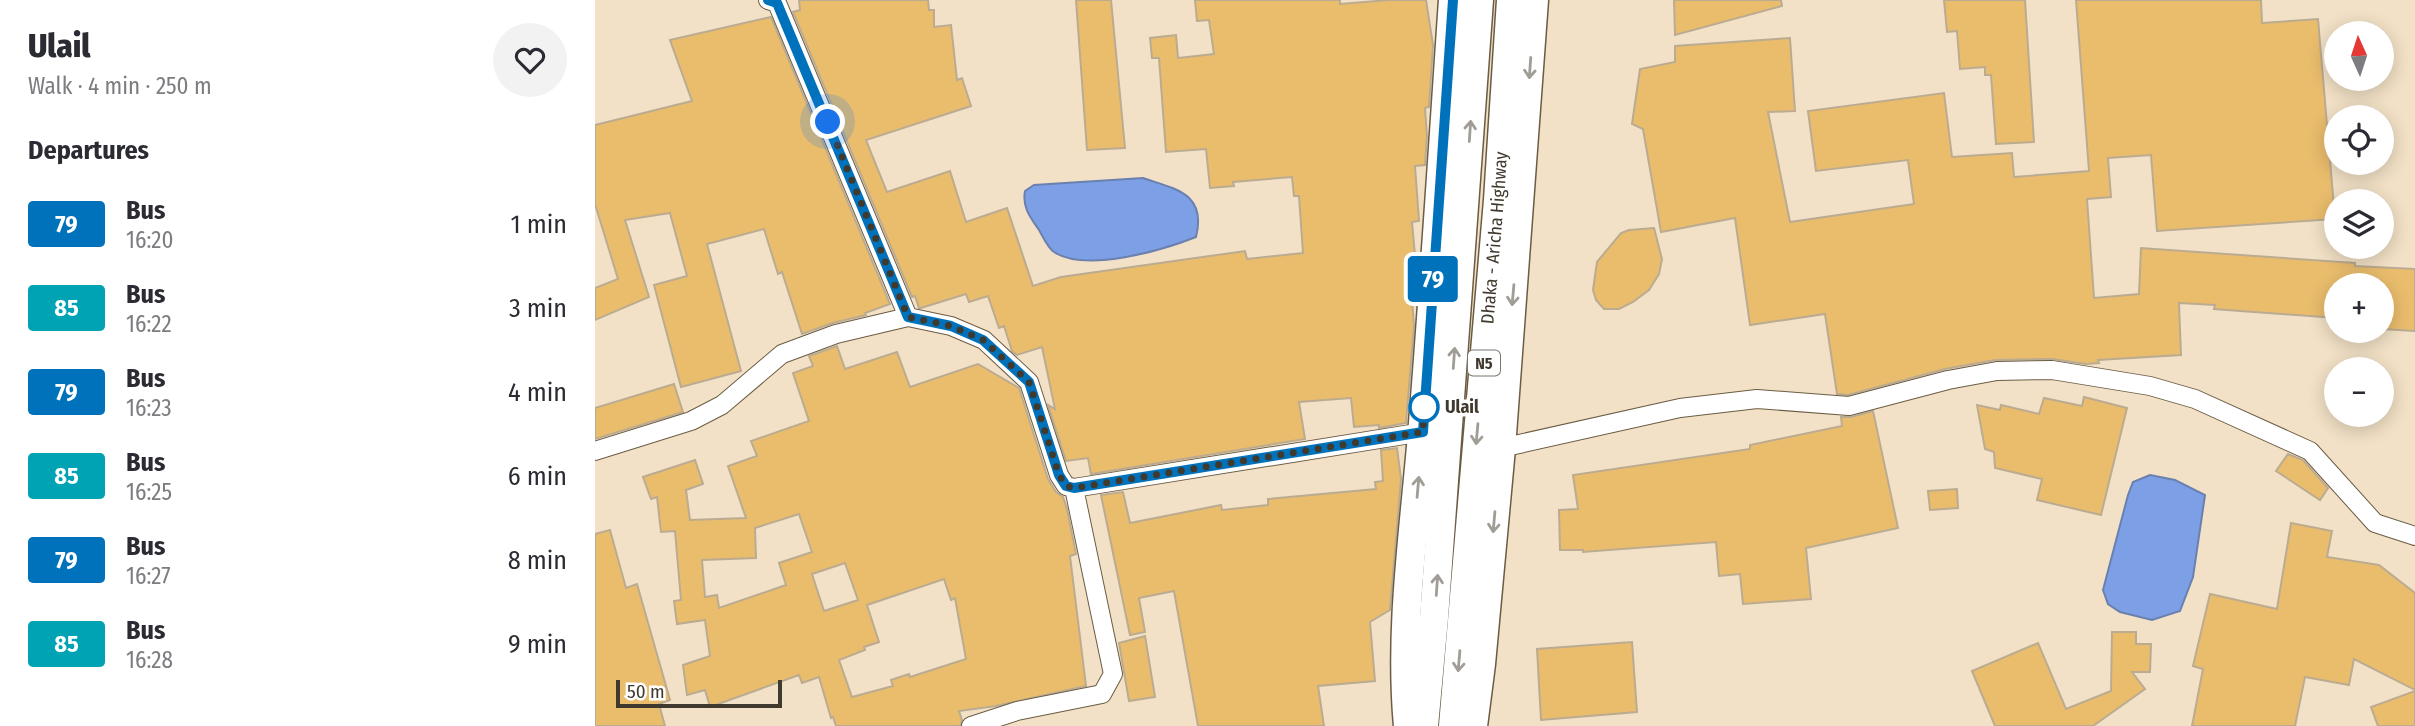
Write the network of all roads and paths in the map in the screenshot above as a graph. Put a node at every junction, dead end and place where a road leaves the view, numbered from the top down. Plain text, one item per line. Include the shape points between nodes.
1 (768, 0) edge
2 (1453, 0) edge
3 (1479, 0) edge
4 (1511, 0) edge
5 (1534, 0) edge
6 (908, 317) junction
7 (1423, 432) junction
8 (1501, 448) junction
9 (595, 451) edge
10 (1074, 488) junction
11 (2415, 536) edge
12 (971, 726) edge
13 (1408, 726) edge
14 (1424, 726) edge
15 (1453, 726) edge
16 (1473, 726) edge

1 - 6 street via 777,3
2 - 7 highway
14 -> 3 highway, Dhaka - Aricha Highway / N5
4 -> 15 highway, Dhaka - Aricha Highway / N5
5 -> 8 highway
6 - 9 street via 836,334 782,354 722,405 691,421
6 - 10 street via 951,326 983,340 1029,382 1059,475 1066,486
7 - 10 street
13 -> 7 highway via 1406,622
8 - 11 street via 1680,408 1757,399 1849,405 1997,371 2052,370 2195,398 2310,451 2375,523
8 -> 16 highway
10 - 12 street via 1113,674 1102,694 1017,711

